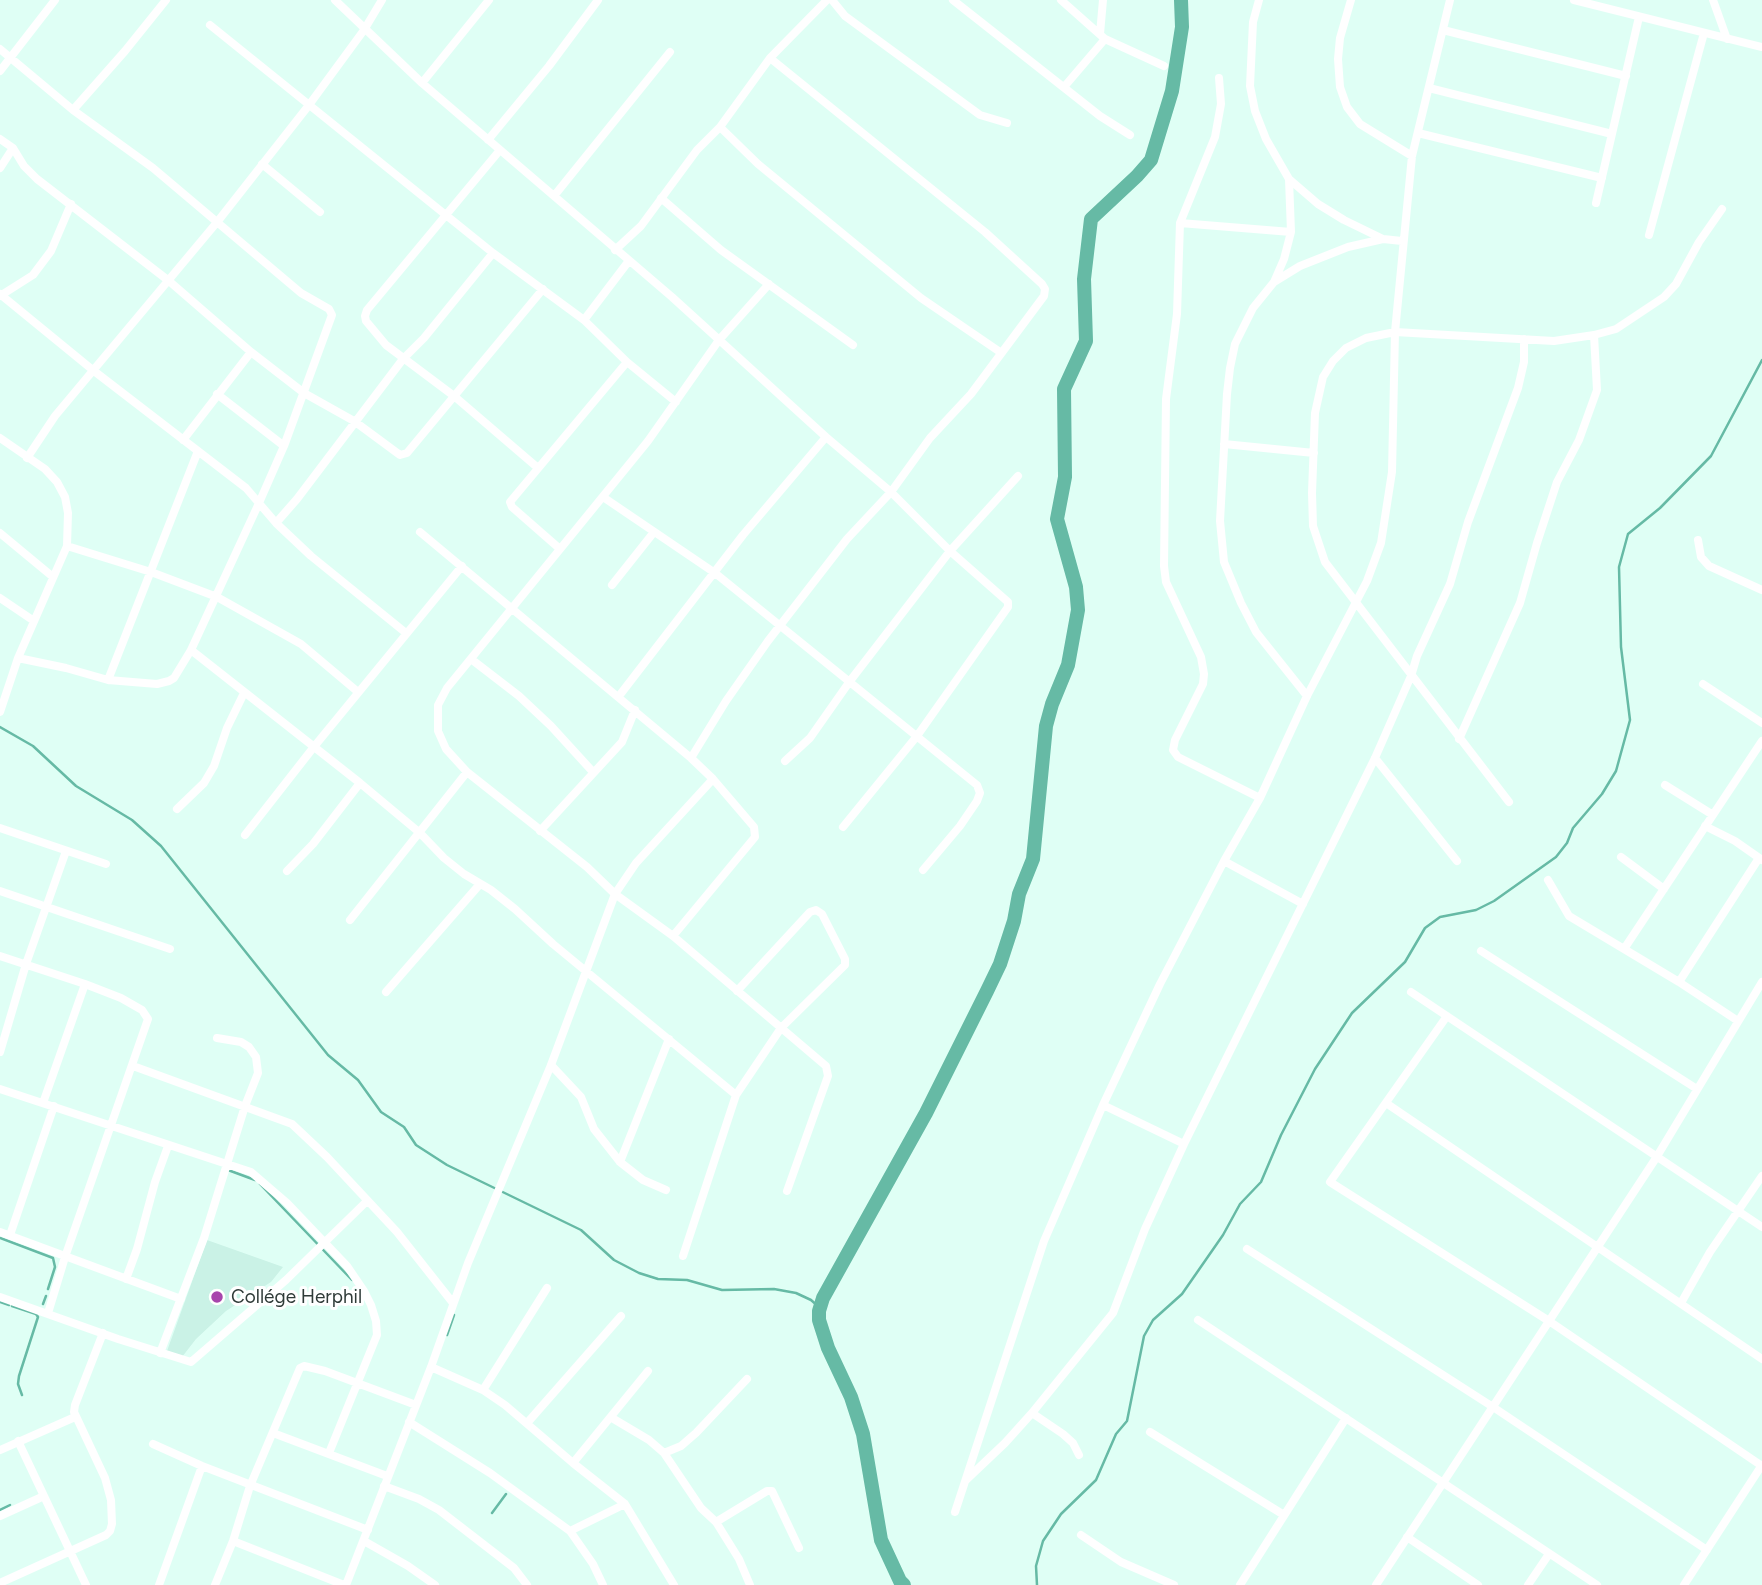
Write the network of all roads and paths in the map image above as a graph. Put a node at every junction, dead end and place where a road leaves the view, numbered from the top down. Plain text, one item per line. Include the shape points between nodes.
1 (55, 0) edge
2 (335, 0) edge
3 (382, 0) edge
4 (489, 0) edge
5 (598, 0) edge
6 (830, 0) edge
7 (953, 0) edge
8 (1061, 0) edge
9 (1103, 0) edge
10 (1259, 0) edge
11 (1351, 0) edge
12 (1450, 0) edge
13 (1574, 0) edge
14 (1713, 0) edge
15 (161, 2) edge
16 (1639, 17) junction
17 (210, 25) dead end
18 (364, 30) junction
19 (1443, 30) junction
20 (1704, 33) junction
21 (1102, 36) junction
22 (1727, 39) junction
23 (1762, 47) edge
24 (0, 48) edge
25 (670, 52) dead end
26 (9, 56) junction
27 (770, 58) junction
28 (1164, 66) dead end
29 (0, 71) edge
30 (1626, 76) junction
31 (1219, 78) dead end
32 (422, 83) junction
33 (1064, 87) junction
34 (1429, 88) junction
35 (309, 105) junction
36 (73, 110) junction
37 (1007, 123) dead end
38 (720, 127) junction
39 (1418, 133) junction
40 (1612, 134) junction
41 (1130, 135) dead end
42 (0, 139) edge
43 (488, 140) junction
44 (13, 148) junction
45 (500, 150) junction
46 (1412, 156) junction
47 (262, 164) junction
48 (0, 168) edge
49 (1602, 178) junction
50 (1289, 179) junction
51 (554, 196) junction
52 (661, 198) junction
53 (1596, 202) dead end
54 (71, 204) junction
55 (1722, 209) dead end
56 (320, 212) dead end
57 (447, 214) junction
58 (218, 221) junction
59 (1180, 223) junction
60 (1291, 232) junction
61 (1649, 235) dead end
62 (1383, 239) junction
63 (1402, 241) junction
64 (615, 250) junction
65 (493, 253) junction
66 (628, 262) junction
67 (169, 281) junction
68 (1274, 282) junction
69 (769, 284) junction
70 (543, 289) junction
71 (0, 295) edge
72 (584, 320) junction
73 (1395, 332) junction
74 (1594, 335) junction
75 (1524, 339) junction
76 (719, 340) junction
77 (853, 345) dead end
78 (251, 352) junction
79 (1000, 352) junction
80 (403, 359) junction
81 (627, 362) junction
82 (94, 371) junction
83 (304, 393) junction
84 (217, 394) junction
85 (454, 396) junction
86 (676, 402) junction
87 (354, 421) junction
88 (826, 437) junction
89 (0, 438) edge
90 (183, 440) junction
91 (1224, 444) junction
92 (284, 446) junction
93 (198, 451) junction
94 (1314, 453) junction
95 (27, 458) junction
96 (538, 468) junction
97 (1018, 476) dead end
98 (891, 492) junction
99 (603, 497) junction
100 (260, 503) junction
101 (276, 523) junction
102 (420, 532) dead end
103 (654, 532) junction
104 (0, 533) edge
105 (1698, 540) dead end
106 (67, 545) junction
107 (560, 549) junction
108 (950, 551) junction
109 (461, 565) junction
110 (151, 572) junction
111 (715, 573) junction
112 (54, 577) junction
113 (612, 585) dead end
114 (1762, 590) edge
115 (217, 597) junction
116 (0, 598) edge
117 (1355, 602) junction
118 (511, 607) junction
119 (34, 621) junction
120 (780, 628) junction
121 (406, 633) junction
122 (191, 650) junction
123 (18, 659) junction
124 (471, 659) junction
125 (1411, 677) junction
126 (108, 680) junction
127 (850, 681) junction
128 (1703, 684) dead end
129 (358, 692) junction
130 (244, 693) junction
131 (619, 696) junction
132 (1307, 696) junction
133 (635, 710) junction
134 (0, 712) edge
135 (1762, 723) edge
136 (917, 736) junction
137 (1459, 739) junction
138 (1762, 741) edge
139 (313, 748) junction
140 (691, 758) junction
141 (1375, 758) junction
142 (785, 761) dead end
143 (467, 772) junction
144 (593, 772) junction
145 (713, 779) junction
146 (360, 783) junction
147 (1665, 785) dead end
148 (1260, 798) junction
149 (1509, 803) dead end
150 (177, 808) dead end
151 (1713, 815) junction
152 (1705, 826) junction
153 (843, 827) dead end
154 (0, 828) edge
155 (540, 831) junction
156 (420, 833) junction
157 (245, 835) dead end
158 (66, 851) junction
159 (1621, 857) dead end
160 (1760, 859) edge
161 (1224, 861) junction
162 (1457, 861) dead end
163 (106, 864) dead end
164 (923, 870) dead end
165 (287, 871) dead end
166 (1548, 880) dead end
167 (480, 884) junction
168 (1664, 889) junction
169 (0, 891) edge
170 (615, 894) junction
171 (1303, 904) junction
172 (45, 907) junction
173 (350, 920) dead end
174 (673, 936) junction
175 (170, 949) dead end
176 (1624, 949) junction
177 (1481, 951) dead end
178 (0, 956) edge
179 (26, 964) junction
180 (585, 971) junction
181 (1679, 982) junction
182 (1762, 982) edge
183 (85, 984) junction
184 (737, 991) junction
185 (386, 992) dead end
186 (1410, 992) dead end
187 (1447, 1016) junction
188 (1738, 1021) junction
189 (5, 1022) edge
190 (782, 1028) junction
191 (217, 1038) dead end
192 (669, 1039) junction
193 (0, 1052) edge
194 (551, 1065) junction
195 (133, 1066) junction
196 (0, 1089) edge
197 (1698, 1089) junction
198 (736, 1095) junction
199 (43, 1102) junction
200 (1386, 1103) junction
201 (1103, 1105) junction
202 (54, 1106) junction
203 (245, 1106) junction
204 (111, 1125) junction
205 (1184, 1144) junction
206 (168, 1146) junction
207 (1656, 1158) junction
208 (620, 1162) junction
209 (227, 1164) junction
210 (1762, 1176) edge
211 (666, 1191) dead end
212 (787, 1191) dead end
213 (367, 1200) junction
214 (1737, 1212) junction
215 (1762, 1227) edge
216 (0, 1232) edge
217 (10, 1235) junction
218 (325, 1242) junction
219 (1598, 1247) junction
220 (1247, 1250) dead end
221 (682, 1256) dead end
222 (65, 1257) junction
223 (126, 1279) junction
224 (547, 1288) dead end
225 (0, 1297) edge
226 (181, 1299) junction
227 (453, 1303) junction
228 (1681, 1303) junction
229 (48, 1312) junction
230 (621, 1316) dead end
231 (1198, 1321) dead end
232 (1549, 1321) junction
233 (103, 1333) junction
234 (160, 1353) junction
235 (1762, 1359) edge
236 (431, 1367) junction
237 (648, 1371) dead end
238 (747, 1379) dead end
239 (358, 1382) junction
240 (483, 1390) junction
241 (416, 1405) junction
242 (1493, 1407) junction
243 (1032, 1413) junction
244 (75, 1418) junction
245 (612, 1418) junction
246 (1346, 1418) junction
247 (409, 1422) junction
248 (528, 1422) junction
249 (1150, 1432) dead end
250 (273, 1433) junction
251 (18, 1441) junction
252 (153, 1444) dead end
253 (0, 1450) edge
254 (329, 1453) junction
255 (664, 1453) junction
256 (1079, 1455) dead end
257 (573, 1463) junction
258 (202, 1466) junction
259 (1762, 1466) edge
260 (387, 1476) junction
261 (964, 1482) junction
262 (1443, 1483) junction
263 (250, 1486) junction
264 (384, 1486) junction
265 (44, 1496) junction
266 (625, 1504) junction
267 (955, 1512) dead end
268 (1284, 1515) junction
269 (0, 1516) edge
270 (716, 1522) junction
271 (368, 1530) junction
272 (569, 1531) junction
273 (1081, 1535) dead end
274 (1407, 1537) junction
275 (233, 1541) junction
276 (364, 1541) junction
277 (799, 1548) dead end
278 (1707, 1550) junction
279 (70, 1551) junction
280 (1549, 1554) junction
281 (0, 1583) edge
282 (86, 1585) edge
283 (159, 1585) edge
284 (215, 1585) edge
285 (345, 1585) edge
286 (435, 1585) edge
287 (527, 1585) edge
288 (603, 1585) edge
289 (674, 1585) edge
290 (750, 1585) edge
291 (1174, 1585) edge
292 (1240, 1585) edge
293 (1376, 1585) edge
294 (1478, 1585) edge
295 (1528, 1585) edge
296 (1597, 1585) edge
297 (1684, 1585) edge

1 - 26 street
2 - 18 street
3 - 18 street
4 - 32 street
5 - 43 street
6 - 27 street
6 - 37 street via 845,16 980,115
7 - 33 street
8 - 21 street
9 - 21 street
10 - 50 street via 1253,22 1255,111
11 - 46 street via 1338,59 1347,107 1360,124
12 - 19 street
13 - 16 street
14 - 22 street
15 - 36 street
16 - 20 street
16 - 30 street
17 - 35 street
18 - 32 street
18 - 35 street
19 - 30 street
19 - 34 street
20 - 22 street
20 - 61 street
21 - 28 street
21 - 33 street
22 - 23 street
24 - 26 street
25 - 51 street
26 - 29 street
26 - 36 street
27 - 38 street
27 - 79 street via 985,232 1042,285 1041,302
30 - 40 street
31 - 59 street via 1221,104 1215,137
32 - 43 street
33 - 41 street
34 - 39 street
34 - 40 street
35 - 47 street
35 - 57 street
36 - 58 street
38 - 52 street
38 - 79 street via 758,164 921,298
39 - 46 street
39 - 49 street
40 - 49 street
42 - 44 street
43 - 45 street
44 - 48 street
44 - 54 street via 24,166
45 - 51 street
45 - 57 street
46 - 63 street
47 - 56 street
47 - 58 street
49 - 53 street
50 - 60 street
50 - 62 street via 1318,204
51 - 64 street
52 - 64 street via 641,226
52 - 69 street
54 - 67 street
54 - 71 street via 51,251 33,275
55 - 74 street via 1664,297 1616,329
57 - 65 street
57 - 80 street via 365,316
58 - 67 street
58 - 83 street via 301,293 332,311
59 - 60 street
59 - 148 street via 1177,314 1166,399 1164,566 1166,582 1201,657 1204,674 1173,750 1178,757
60 - 68 street
62 - 63 street
62 - 68 street via 1320,257
63 - 73 street
64 - 66 street
65 - 70 street
65 - 80 street
66 - 72 street
66 - 76 street
67 - 78 street
67 - 82 street
68 - 91 street via 1253,308 1235,344
69 - 76 street
69 - 77 street
70 - 72 street
70 - 85 street
71 - 82 street
72 - 81 street
73 - 75 street
73 - 94 street via 1346,348 1328,369 1315,413
73 - 117 street via 1388,507 1381,542
74 - 75 street via 1555,341
74 - 137 street via 1597,390 1557,482 1520,603
75 - 125 street via 1518,388 1450,584
76 - 86 street
76 - 88 street
78 - 83 street
78 - 84 street
79 - 98 street
80 - 85 street
80 - 87 street
81 - 86 street
81 - 96 street
82 - 90 street
82 - 95 street
83 - 87 street
83 - 92 street
84 - 90 street
84 - 92 street
85 - 87 street via 404,456
85 - 96 street
86 - 99 street
87 - 101 street
88 - 98 street
88 - 111 street
89 - 95 street
90 - 93 street
91 - 94 street
91 - 132 street via 1220,521 1224,562 1256,632
92 - 100 street
93 - 100 street
93 - 110 street
94 - 117 street via 1313,526 1318,545
95 - 106 street via 45,469 65,497
96 - 107 street via 510,504
97 - 108 street
98 - 108 street
98 - 120 street via 847,539
99 - 103 street
99 - 107 street
100 - 101 street
100 - 115 street
101 - 121 street
102 - 109 street
103 - 111 street
103 - 113 street
104 - 112 street
105 - 114 street via 1701,557 1709,565
106 - 110 street
106 - 112 street
107 - 118 street
108 - 127 street
108 - 136 street via 1005,599 1008,607
109 - 118 street
109 - 121 street
110 - 115 street
110 - 126 street
111 - 120 street
111 - 131 street
112 - 119 street
115 - 122 street
115 - 129 street via 301,644
116 - 119 street
117 - 125 street
117 - 132 street
118 - 124 street
118 - 131 street
119 - 123 street
120 - 127 street
120 - 140 street
121 - 129 street
122 - 126 street via 174,678 164,683
122 - 130 street
123 - 126 street
123 - 134 street
124 - 143 street via 438,705 438,731 446,749
124 - 144 street via 519,696
125 - 137 street
125 - 141 street
127 - 136 street
127 - 142 street via 810,738
128 - 135 street
129 - 139 street
130 - 139 street
130 - 150 street via 214,766 204,783
131 - 133 street
132 - 148 street
133 - 140 street
133 - 144 street via 622,742
136 - 153 street
136 - 164 street via 977,785 980,793 960,826
137 - 149 street
138 - 151 street
139 - 146 street
139 - 157 street
140 - 145 street
141 - 162 street
141 - 171 street
143 - 155 street
143 - 156 street
144 - 155 street
145 - 170 street via 636,863
145 - 174 street via 756,833
146 - 156 street
146 - 165 street
147 - 151 street
148 - 161 street
151 - 152 street
152 - 160 street
152 - 168 street
154 - 158 street
155 - 170 street
156 - 167 street via 444,858
156 - 173 street
158 - 163 street
158 - 172 street
159 - 168 street
160 - 181 street
161 - 171 street
161 - 201 street
166 - 176 street via 1569,916
167 - 180 street
167 - 185 street
168 - 176 street
169 - 172 street
170 - 174 street
170 - 180 street
171 - 205 street
172 - 175 street
172 - 179 street
174 - 184 street
176 - 181 street
177 - 197 street
178 - 179 street
179 - 183 street
179 - 189 street
180 - 192 street
180 - 194 street
181 - 188 street
182 - 188 street
183 - 195 street via 146,1014
183 - 199 street
184 - 190 street
184 - 190 street via 810,912 822,914 845,965
186 - 187 street
187 - 200 street
187 - 207 street
188 - 197 street
189 - 193 street
190 - 198 street
190 - 212 street via 826,1066 828,1076
191 - 203 street via 241,1042 256,1057 258,1073
192 - 198 street
192 - 208 street
194 - 208 street via 581,1097 594,1129
194 - 227 street
195 - 203 street
195 - 204 street
196 - 199 street
197 - 207 street
198 - 221 street
199 - 202 street
200 - 219 street
200 - 232 street via 1330,1182
201 - 205 street
201 - 261 street via 1044,1241
202 - 204 street
202 - 217 street
203 - 209 street
203 - 213 street via 292,1124
204 - 206 street
204 - 222 street
205 - 243 street via 1112,1313
206 - 209 street
206 - 223 street
207 - 214 street
207 - 219 street
208 - 211 street
209 - 218 street via 251,1172
209 - 226 street
210 - 214 street
213 - 218 street
213 - 227 street
214 - 215 street
214 - 228 street
216 - 217 street
217 - 222 street
218 - 234 street via 197,1358 191,1362
218 - 239 street via 364,1291 376,1321 377,1335
219 - 228 street
219 - 232 street
220 - 242 street
222 - 223 street
222 - 229 street
223 - 226 street
224 - 240 street
225 - 229 street
226 - 234 street
227 - 236 street
228 - 235 street
229 - 233 street
230 - 248 street
231 - 246 street
232 - 242 street
232 - 259 street
233 - 234 street
233 - 244 street via 75,1405
236 - 240 street
236 - 241 street
237 - 245 street
238 - 255 street via 696,1433
239 - 241 street
239 - 250 street via 300,1368
239 - 254 street
240 - 248 street
241 - 247 street
242 - 262 street
242 - 278 street
243 - 256 street via 1063,1434
243 - 261 street
244 - 251 street
244 - 279 street via 105,1478 112,1524 106,1535
245 - 255 street
245 - 257 street
246 - 262 street
246 - 268 street
247 - 260 street
247 - 272 street
248 - 257 street
249 - 268 street
250 - 254 street
250 - 263 street
251 - 253 street
251 - 265 street
252 - 258 street
254 - 260 street
255 - 270 street via 701,1508
257 - 266 street
258 - 263 street
258 - 283 street
259 - 278 street
260 - 264 street
261 - 267 street
262 - 274 street
262 - 280 street
263 - 271 street
263 - 275 street
264 - 271 street
264 - 287 street via 439,1510 514,1568
265 - 269 street
265 - 279 street
266 - 272 street
266 - 289 street
268 - 292 street
270 - 277 street via 772,1491
270 - 290 street
271 - 276 street
272 - 288 street
273 - 291 street via 1121,1562
274 - 293 street
274 - 294 street
275 - 284 street
275 - 285 street
276 - 285 street
276 - 286 street
278 - 297 street
279 - 281 street
279 - 282 street
280 - 295 street
280 - 296 street

